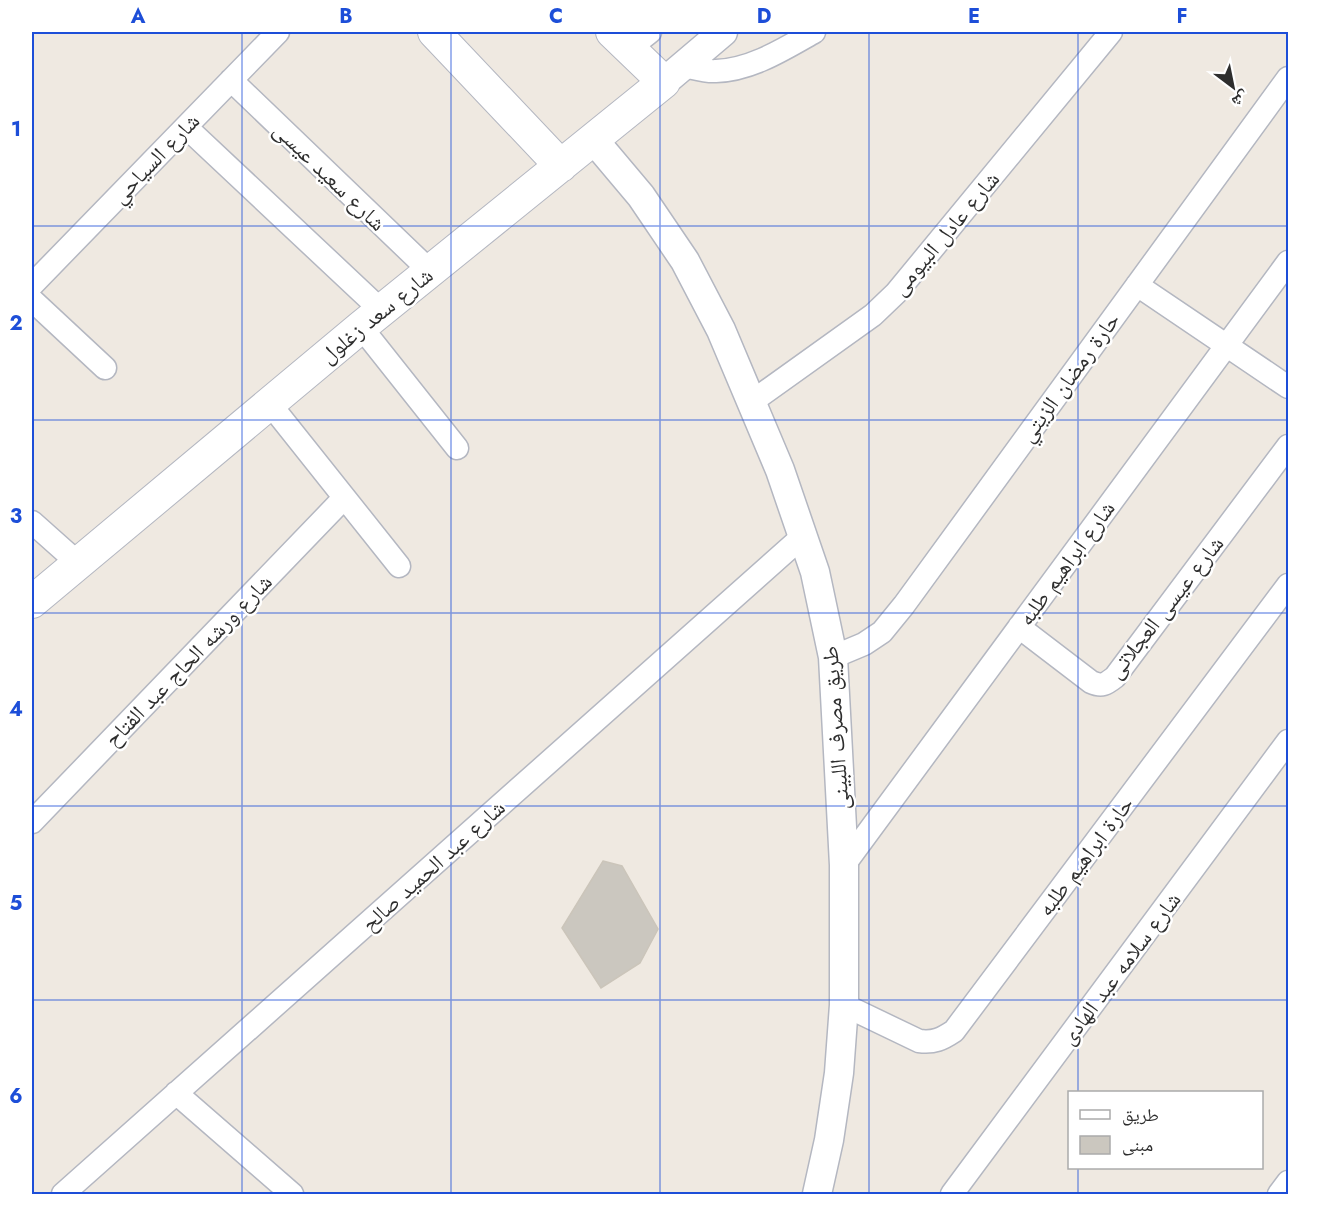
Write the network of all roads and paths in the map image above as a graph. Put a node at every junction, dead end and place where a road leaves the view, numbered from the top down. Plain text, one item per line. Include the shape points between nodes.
1 (278, 32) edge
2 (434, 32) edge
3 (723, 32) edge
4 (814, 32) edge
5 (1111, 32) edge
6 (631, 37) edge
7 (674, 74) junction
8 (1288, 78) edge
9 (231, 80) junction
10 (186, 127) junction
11 (593, 139) junction
12 (561, 166) junction
13 (1288, 262) edge
14 (430, 271) junction
15 (32, 285) edge
16 (1137, 285) junction
17 (32, 300) edge
18 (371, 319) junction
19 (1227, 345) junction
20 (105, 368) dead end
21 (1288, 387) edge
22 (750, 403) junction
23 (270, 404) junction
24 (1288, 446) edge
25 (457, 448) dead end
26 (344, 498) junction
27 (32, 522) edge
28 (803, 536) junction
29 (78, 563) junction
30 (399, 566) dead end
31 (1288, 585) edge
32 (32, 602) edge
33 (1019, 627) junction
34 (833, 657) junction
35 (1288, 741) edge
36 (32, 822) edge
37 (844, 865) junction
38 (844, 1005) junction
39 (176, 1093) junction
40 (1288, 1182) edge
41 (63, 1194) edge
42 (292, 1194) edge
43 (817, 1194) edge
44 (952, 1194) edge
45 (1279, 1194) edge

1 - 9 street, شارع السياحي
2 - 12 main road
3 - 7 street, شارع سعد زغلول
4 - 7 street via 744,67
5 - 22 street, شارع عادل البيومى via 896,293 873,315
6 - 7 main road
7 - 11 main road, شارع سعد زغلول
8 - 16 street, حارة رمضان الزيتي
9 - 10 street, شارع السياحي
9 - 14 street, شارع سعيد عيسى
10 - 15 street, شارع السياحي
10 - 18 street
11 - 12 main road, شارع سعد زغلول
11 - 22 street, طريق مصرف اللبينى via 641,196 685,261 721,330
12 - 14 main road, شارع سعد زغلول
13 - 19 street, شارع ابراهيم طلبه
14 - 18 main road, شارع سعد زغلول
16 - 19 street
16 - 34 street, حارة رمضان الزيتي via 882,632 864,645
17 - 20 street
18 - 23 main road, شارع سعد زغلول
18 - 25 street
19 - 21 street
19 - 33 street, شارع ابراهيم طلبه
22 - 28 street, طريق مصرف اللبينى via 780,470
23 - 26 street
23 - 29 main road, شارع سعد زغلول
24 - 33 street, شارع عيسى العجلاتى via 1106,684 1091,682
26 - 30 street
26 - 36 street, شارع ورشه الحاج عبد الفتاح
27 - 29 street
28 - 34 street, طريق مصرف اللبينى
28 - 39 street, شارع عبد الحميد صالح
29 - 32 main road, شارع سعد زغلول
31 - 38 street, حارة ابراهيم طلبه via 954,1031 942,1040 920,1041
33 - 37 street, شارع ابراهيم طلبه
34 - 37 street, طريق مصرف اللبينى
35 - 44 street, شارع سلامه عبد الهادى
37 - 38 street, طريق مصرف اللبينى
38 - 43 street, طريق مصرف اللبينى via 839,1073
39 - 41 street, شارع عبد الحميد صالح
39 - 42 street
40 - 45 street

